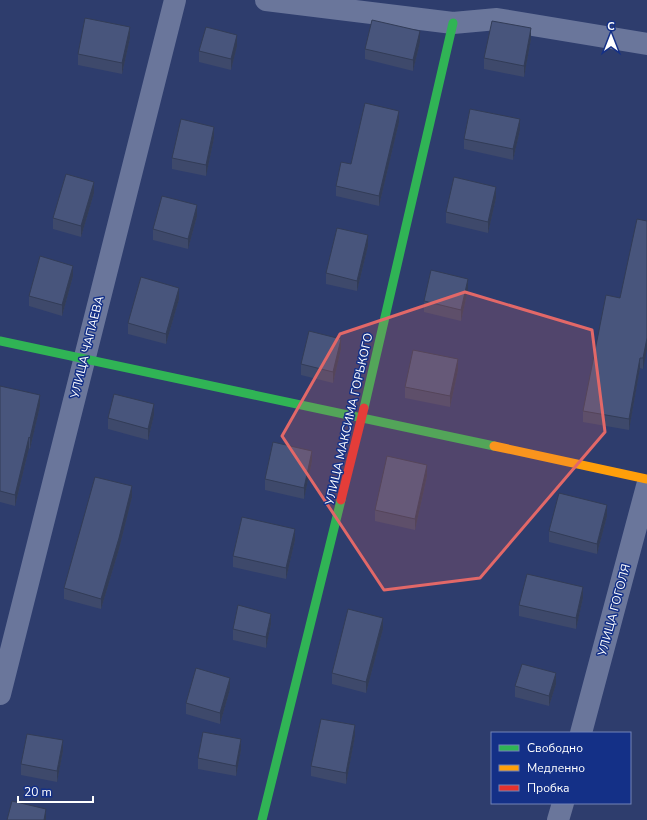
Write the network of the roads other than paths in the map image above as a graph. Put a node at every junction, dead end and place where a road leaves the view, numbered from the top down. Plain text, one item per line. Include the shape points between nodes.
1 (175, 0) edge
2 (266, 0) edge
3 (453, 23) junction
4 (647, 44) edge
5 (0, 341) edge
6 (84, 359) junction
7 (362, 418) junction
8 (647, 478) edge
9 (647, 486) edge
10 (0, 694) edge
11 (582, 732) edge
12 (563, 804) edge
13 (262, 820) edge
14 (558, 820) edge

1 - 6 street, УЛИЦА ЧАПАЕВА
2 - 3 street
3 - 4 street via 497,19
3 - 7 street, УЛИЦА МАКСИМА ГОРЬКОГО
5 - 6 street
6 - 7 street
6 - 10 street, УЛИЦА ЧАПАЕВА
7 - 8 street
7 - 13 street, УЛИЦА МАКСИМА ГОРЬКОГО
9 - 11 street, УЛИЦА ГОГОЛЯ
12 - 14 street

